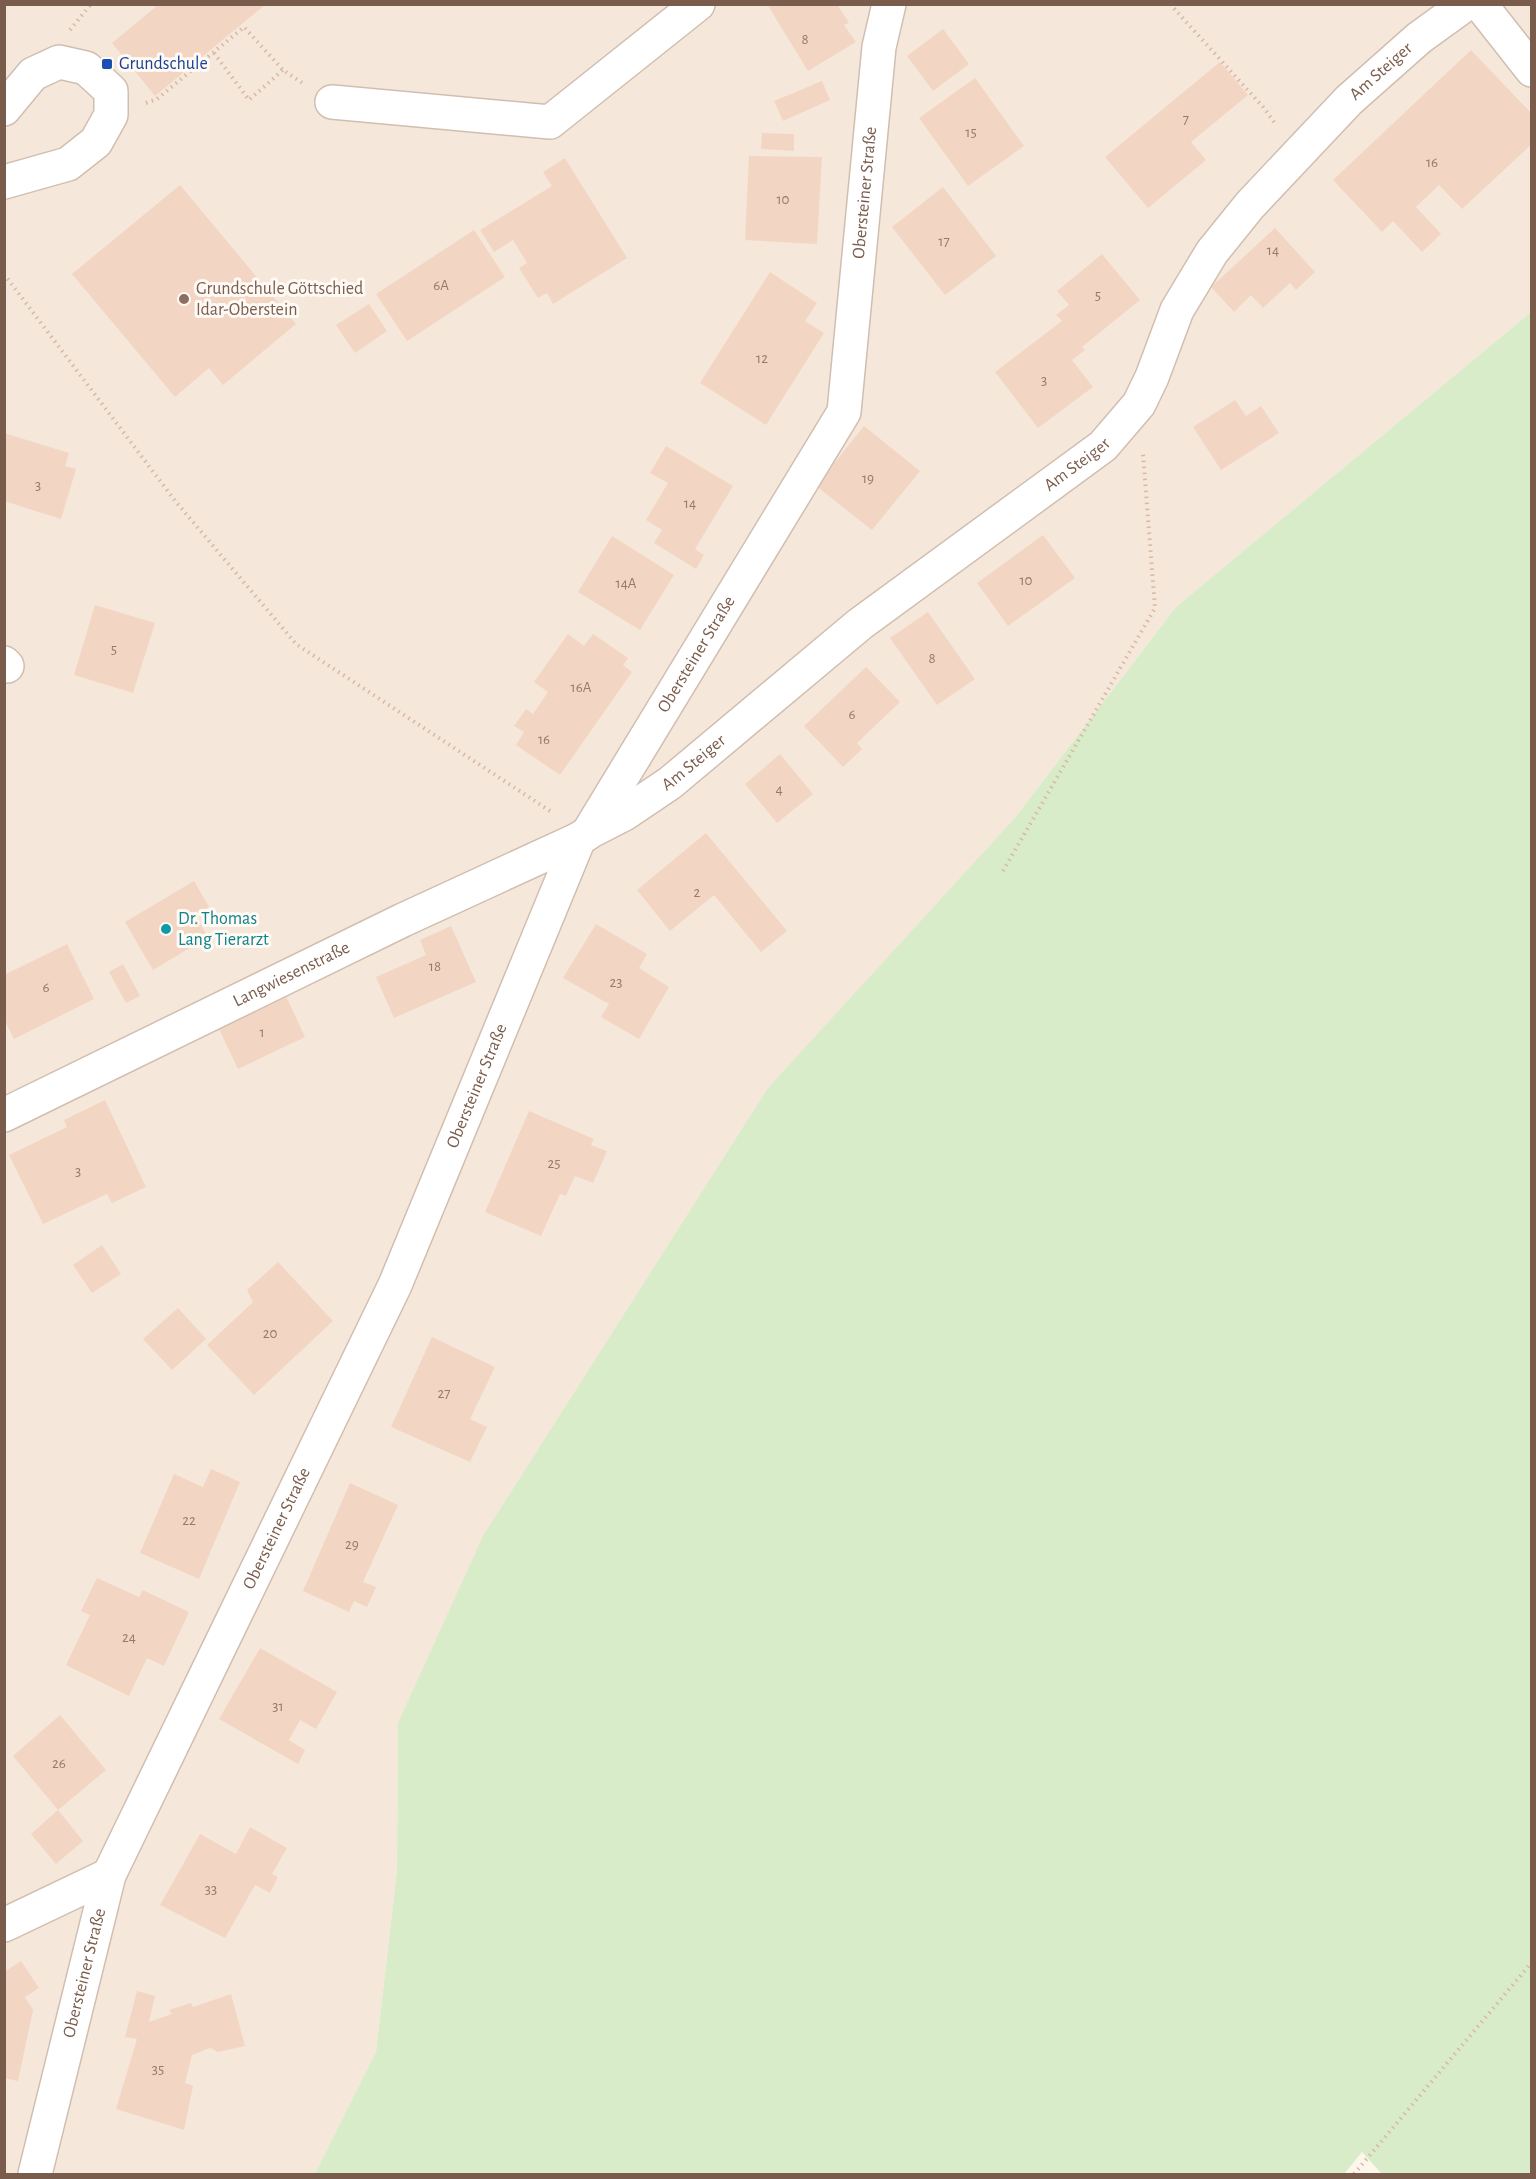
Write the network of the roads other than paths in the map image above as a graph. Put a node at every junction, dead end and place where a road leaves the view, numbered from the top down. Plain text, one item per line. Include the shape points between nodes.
1 (698, 4) edge
2 (889, 4) edge
3 (1466, 4) edge
4 (1480, 4) edge
5 (1532, 70) edge
6 (332, 102) dead end
7 (4, 109) edge
8 (4, 182) edge
9 (584, 836) junction
10 (4, 1115) edge
11 (109, 1875) junction
12 (4, 1925) edge
13 (35, 2175) edge

1 - 6 street via 550,122
2 - 9 street, Obersteiner Straße via 879,47 844,412
3 - 9 street, Am Steiger via 1419,38 1349,100 1250,205 1212,252 1177,310 1138,404 1103,446 860,624 670,783
4 - 5 street
7 - 8 street via 33,74 59,62 86,68 111,91 111,116 96,142 68,164
9 - 10 street, Langwiesenstraße
9 - 11 street, Obersteiner Straße via 395,1285
11 - 12 street
11 - 13 street, Obersteiner Straße

